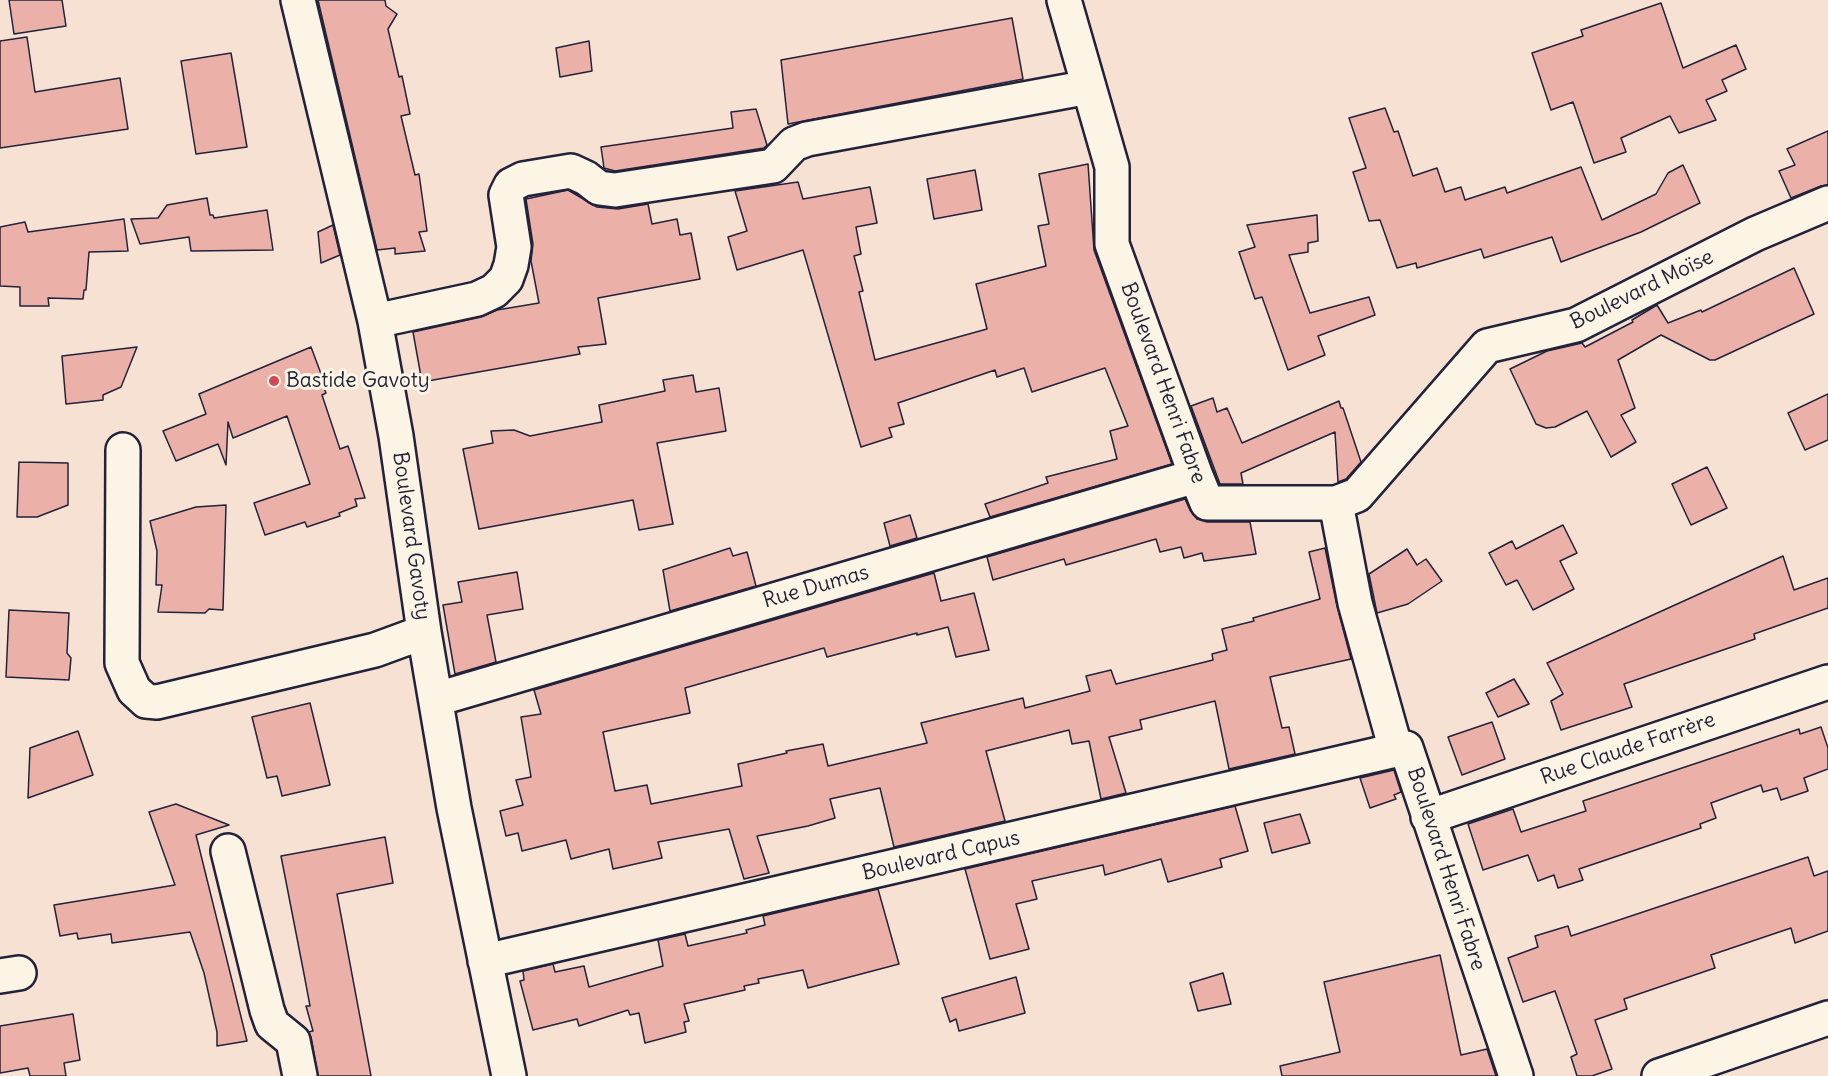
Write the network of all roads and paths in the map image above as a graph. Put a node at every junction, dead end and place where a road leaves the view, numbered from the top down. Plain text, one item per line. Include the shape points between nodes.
1 (298, 0) edge
2 (1064, 0) edge
3 (1089, 87) junction
4 (1828, 203) edge
5 (375, 321) junction
6 (123, 450) dead end
7 (1196, 476) junction
8 (1336, 503) junction
9 (424, 632) junction
10 (1828, 682) edge
11 (436, 699) junction
12 (1396, 750) junction
13 (1428, 817) junction
14 (228, 851) dead end
15 (485, 962) junction
16 (1828, 1018) edge
17 (300, 1076) edge
18 (509, 1076) edge
19 (1516, 1076) edge
20 (1659, 1076) edge

1 - 5 street, Boulevard Gavoty
2 - 3 street, Boulevard Henri Fabre
3 - 5 street via 807,139 794,144 773,166 615,190 599,188 571,171 523,179 511,185 506,195 514,247 512,265 506,279 494,291 477,299
3 - 7 street, Boulevard Henri Fabre via 1112,167 1112,244
4 - 8 street, Boulevard Moïse via 1755,234 1576,325 1487,346 1357,495
5 - 9 street, Boulevard Gavoty
6 - 9 street via 122,663 134,690 146,701 158,702 375,650
7 - 8 street, Boulevard Henri Fabre via 1208,503
7 - 11 street, Rue Dumas
8 - 12 street, Boulevard Henri Fabre via 1355,603
9 - 11 street, Boulevard Gavoty
10 - 13 street, Rue Claude Farrère
11 - 15 street, Boulevard Gavoty
12 - 13 street, Boulevard Henri Fabre via 1406,748
12 - 15 street, Boulevard Capus
13 - 19 street, Boulevard Henri Fabre
14 - 17 street via 267,1010 273,1024 293,1041
15 - 18 street, Boulevard Gavoty
16 - 20 street

